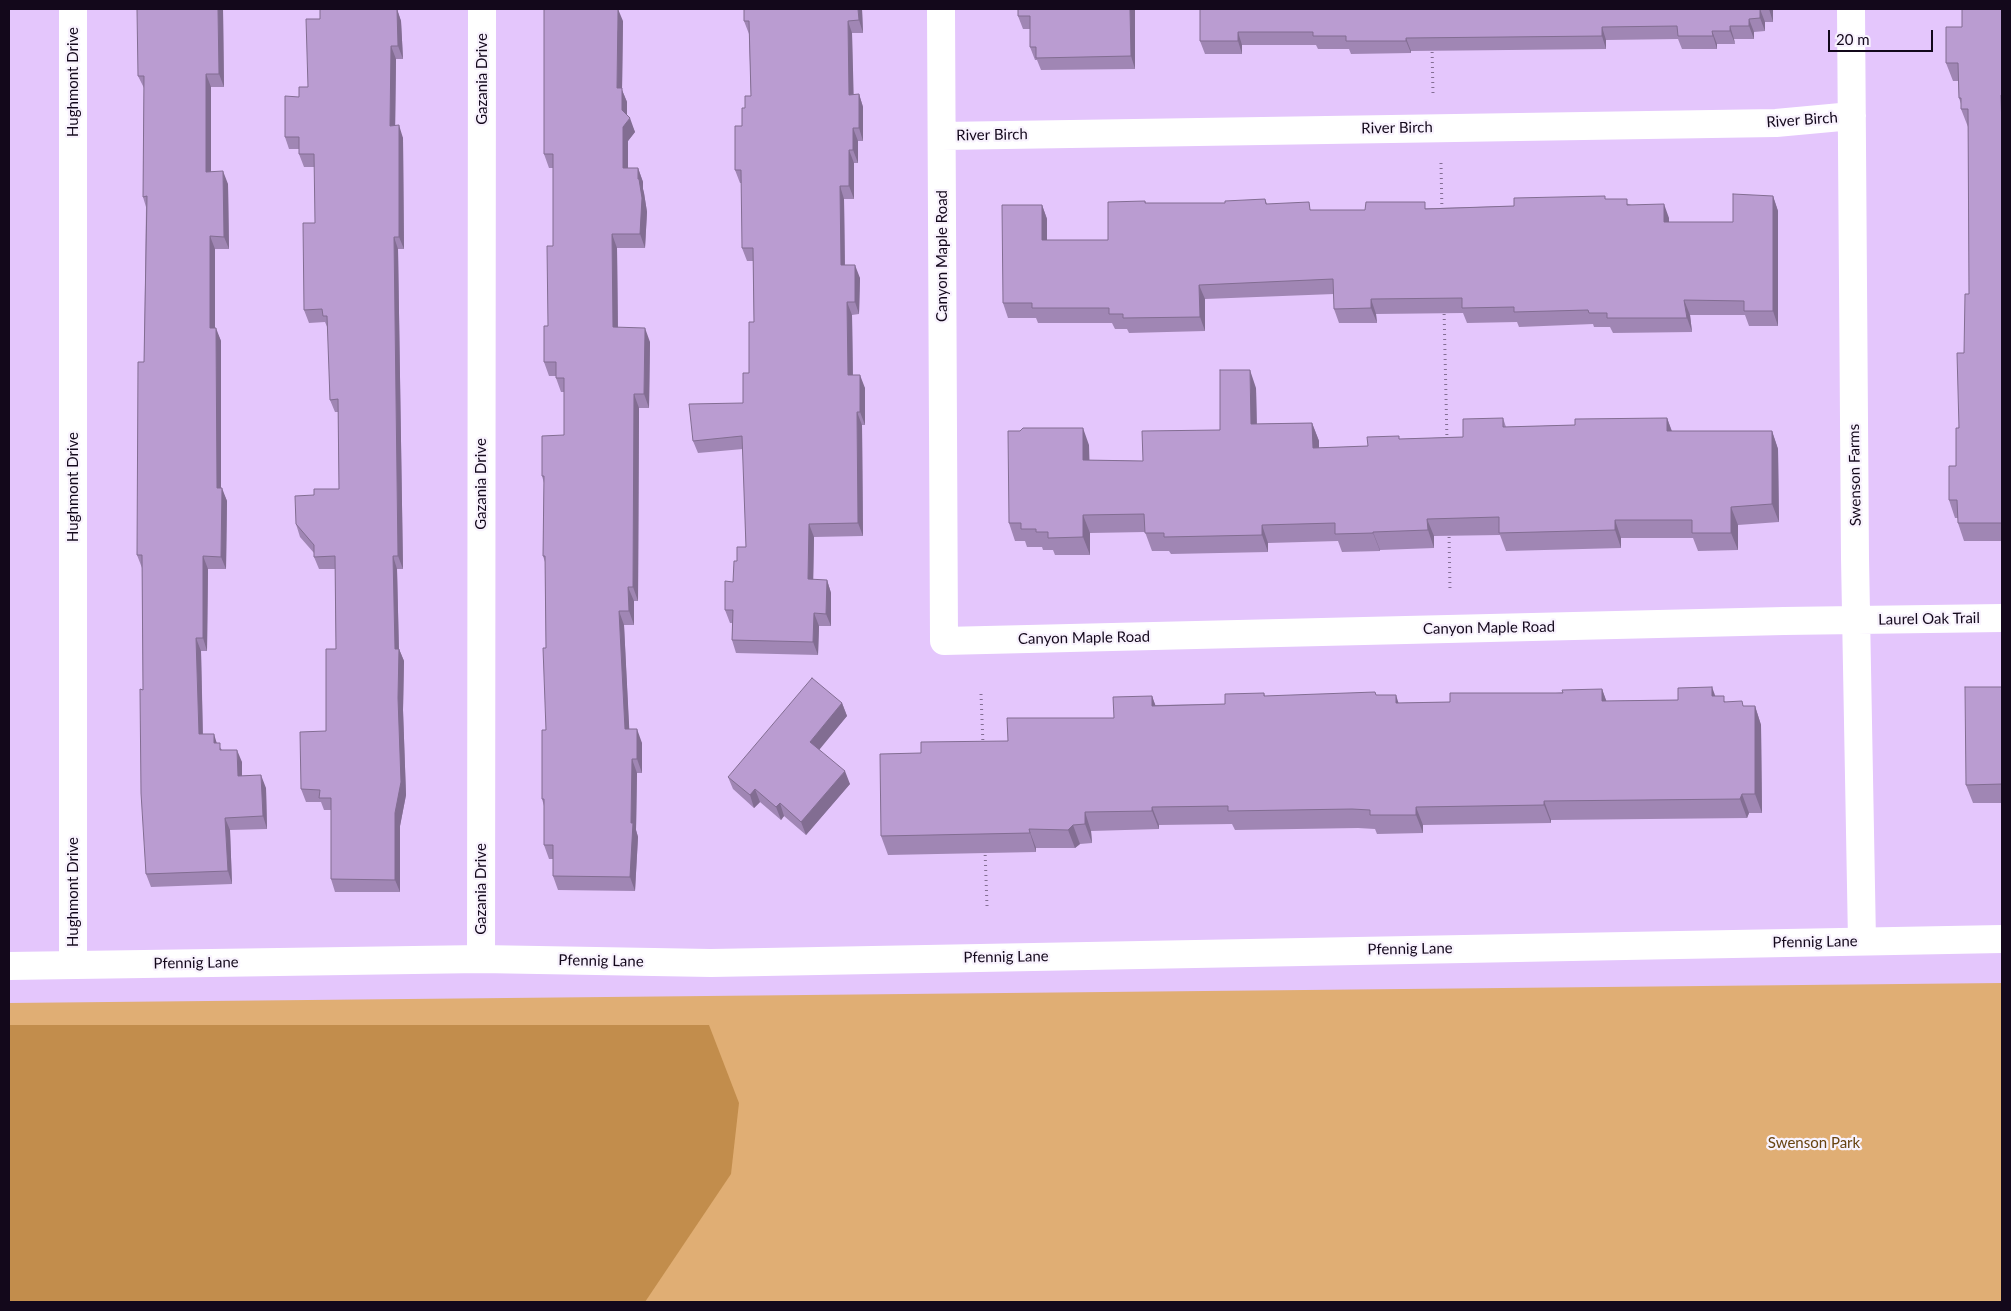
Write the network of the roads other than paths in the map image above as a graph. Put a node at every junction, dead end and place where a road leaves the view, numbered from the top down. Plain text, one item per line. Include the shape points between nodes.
1 (73, 9) edge
2 (482, 9) edge
3 (942, 9) edge
4 (1851, 9) edge
5 (1852, 116) junction
6 (942, 136) junction
7 (2002, 618) edge
8 (1856, 620) junction
9 (2002, 938) edge
10 (1862, 941) junction
11 (481, 959) junction
12 (73, 965) junction
13 (9, 966) edge

1 - 12 street, Hughmont Drive
2 - 11 street, Gazania Drive
3 - 6 street, Canyon Maple Road
4 - 5 street, Swenson Farms
5 - 6 street, River Birch via 1766,123
5 - 8 street, Swenson Farms
6 - 8 street, Canyon Maple Road via 944,641
7 - 8 street, Laurel Oak Trail
8 - 10 street, Swenson Farms
9 - 10 street, Pfennig Lane
10 - 11 street, Pfennig Lane via 711,963
11 - 12 street, Pfennig Lane
12 - 13 street, Pfennig Lane

